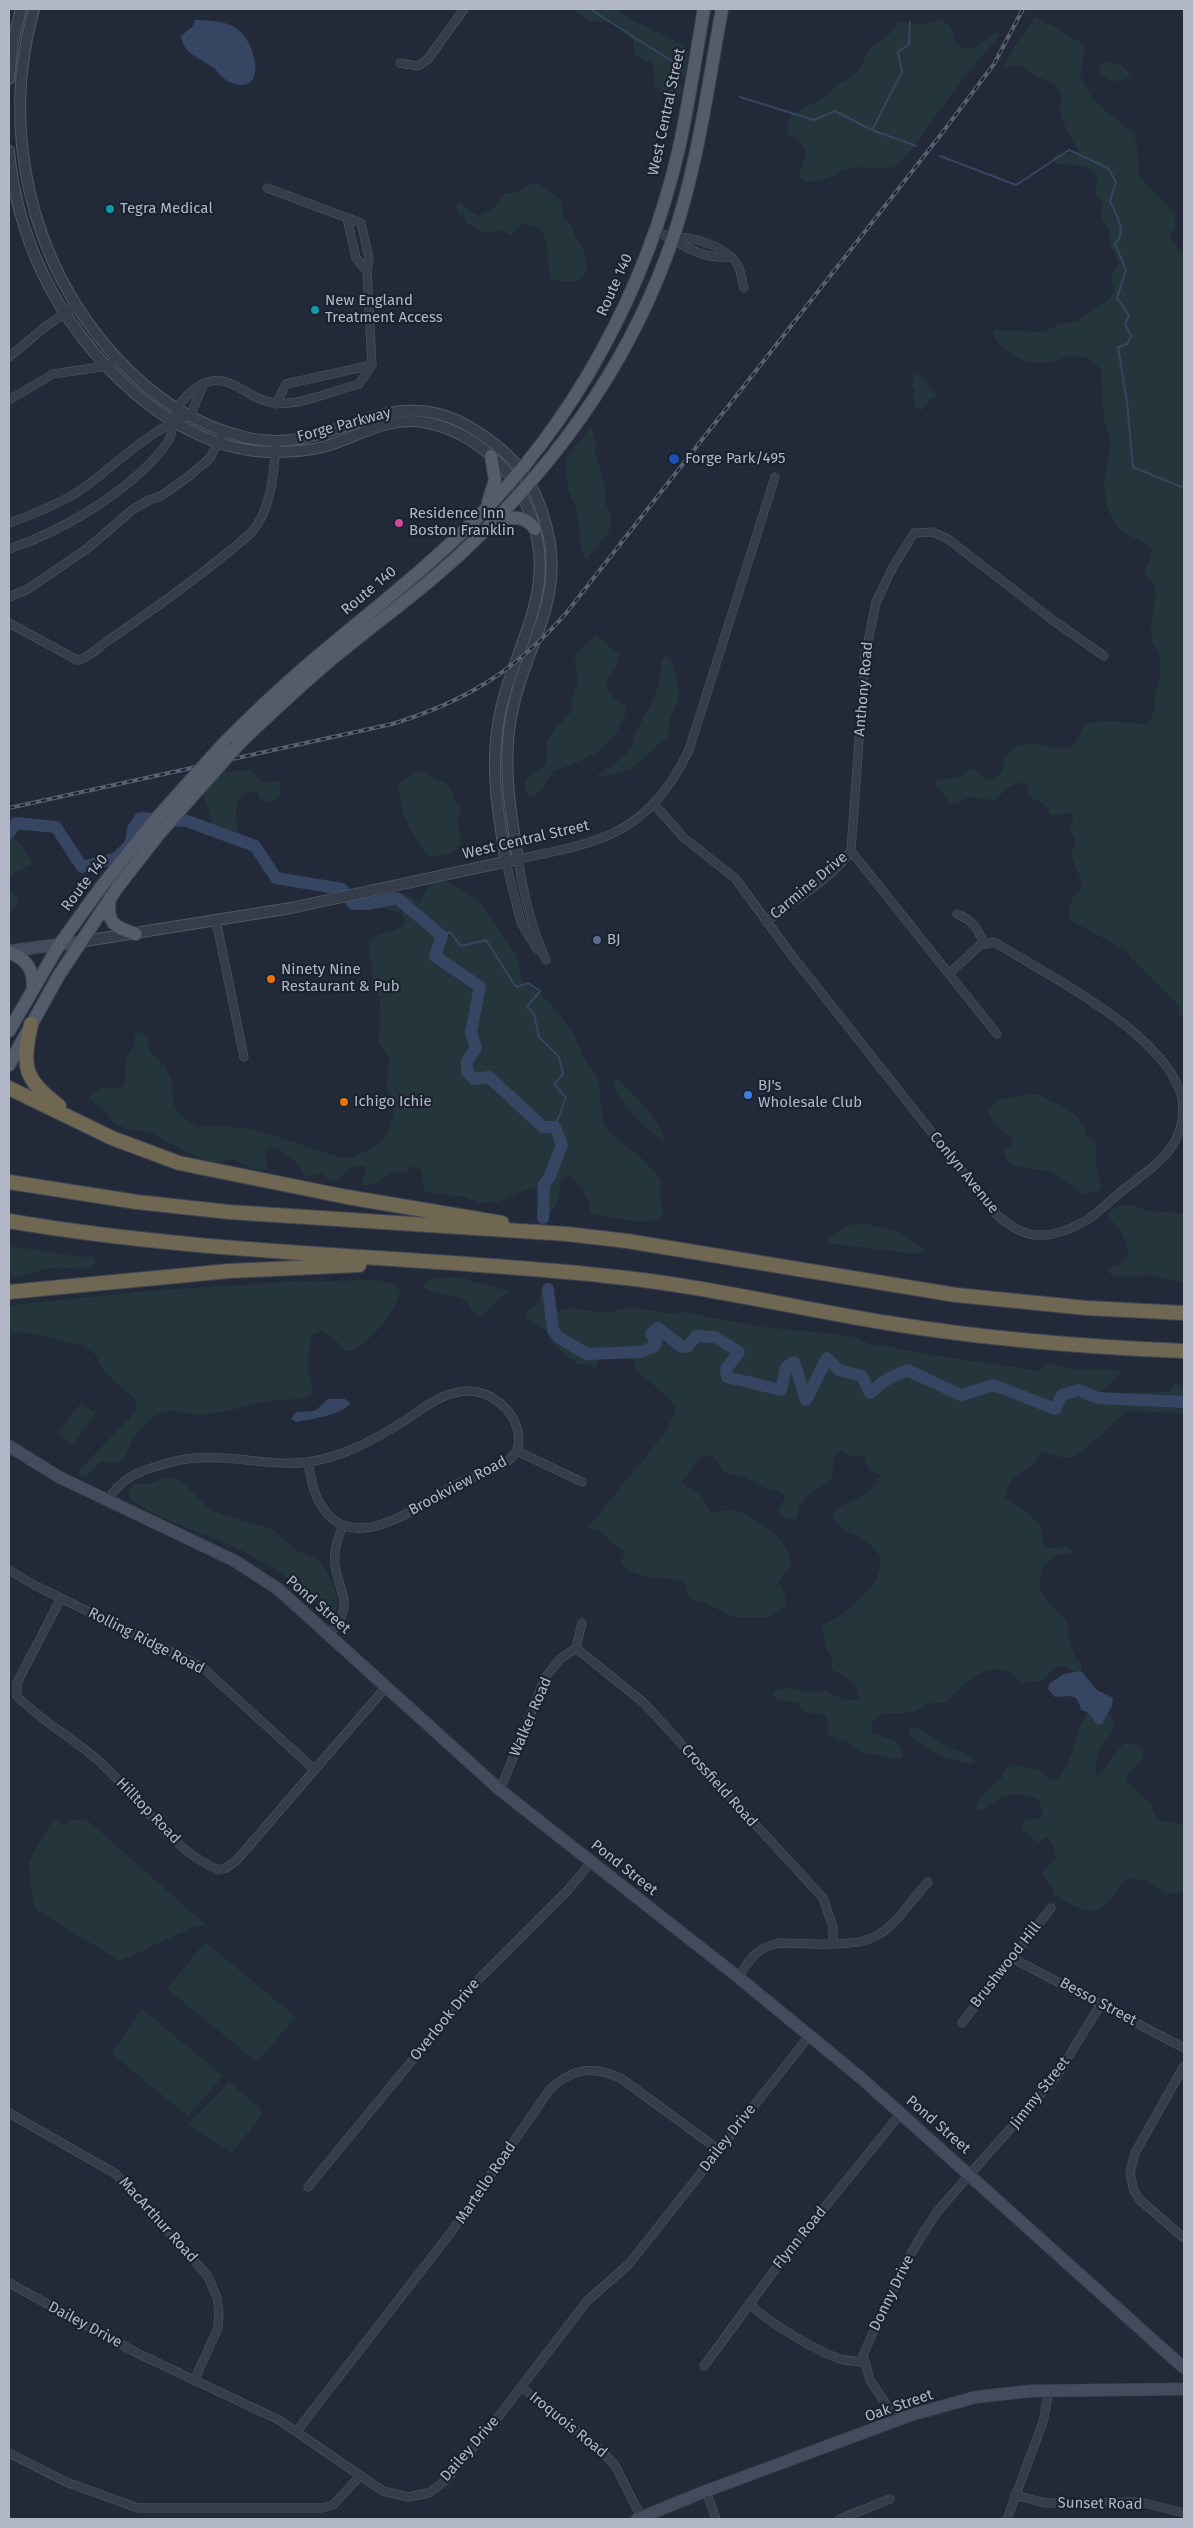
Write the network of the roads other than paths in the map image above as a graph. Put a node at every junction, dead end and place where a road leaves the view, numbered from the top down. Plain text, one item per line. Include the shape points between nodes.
1 (21, 9) edge
2 (34, 9) edge
3 (464, 9) edge
4 (704, 9) edge
5 (722, 9) edge
6 (400, 63) dead end
7 (9, 80) edge
8 (20, 149) junction
9 (9, 151) edge
10 (267, 188) dead end
11 (346, 218) junction
12 (655, 231) junction
13 (672, 238) junction
14 (367, 271) junction
15 (744, 288) dead end
16 (75, 306) junction
17 (65, 312) junction
18 (9, 357) edge
19 (117, 358) junction
20 (372, 365) junction
21 (107, 366) junction
22 (204, 383) junction
23 (9, 400) edge
24 (276, 404) junction
25 (176, 408) junction
26 (190, 416) junction
27 (174, 421) junction
28 (224, 431) junction
29 (276, 441) junction
30 (219, 442) junction
31 (276, 452) junction
32 (491, 456) junction
33 (517, 474) junction
34 (775, 477) dead end
35 (525, 488) junction
36 (485, 510) junction
37 (495, 520) junction
38 (9, 522) edge
39 (536, 529) junction
40 (9, 549) edge
41 (9, 597) edge
42 (9, 623) edge
43 (1104, 656) dead end
44 (654, 804) junction
45 (851, 851) junction
46 (518, 859) junction
47 (506, 862) junction
48 (114, 893) junction
49 (957, 914) dead end
50 (216, 920) junction
51 (766, 922) junction
52 (136, 934) junction
53 (79, 942) junction
54 (984, 943) junction
55 (59, 945) junction
56 (9, 952) edge
57 (950, 973) junction
58 (33, 987) junction
59 (31, 1024) junction
60 (9, 1031) edge
61 (997, 1034) dead end
62 (244, 1057) dead end
63 (9, 1065) edge
64 (9, 1088) edge
65 (81, 1123) junction
66 (9, 1182) edge
67 (9, 1221) edge
68 (567, 1234) junction
69 (507, 1267) junction
70 (9, 1292) edge
71 (1184, 1313) edge
72 (1184, 1351) edge
73 (9, 1446) edge
74 (517, 1450) junction
75 (308, 1462) junction
76 (582, 1482) dead end
77 (107, 1501) junction
78 (344, 1525) junction
79 (9, 1570) edge
80 (61, 1598) junction
81 (582, 1624) dead end
82 (330, 1634) junction
83 (576, 1648) junction
84 (386, 1687) junction
85 (314, 1770) junction
86 (500, 1790) junction
87 (591, 1862) junction
88 (928, 1882) dead end
89 (1051, 1908) dead end
90 (833, 1942) junction
91 (1012, 1958) junction
92 (738, 1977) junction
93 (1101, 2004) junction
94 (962, 2022) dead end
95 (810, 2035) junction
96 (1184, 2048) edge
97 (1184, 2066) edge
98 (9, 2113) edge
99 (901, 2113) junction
100 (719, 2150) junction
101 (970, 2174) junction
102 (308, 2186) dead end
103 (1184, 2238) edge
104 (9, 2283) edge
105 (749, 2303) junction
106 (864, 2362) junction
107 (704, 2366) dead end
108 (1183, 2367) edge
109 (194, 2380) junction
110 (521, 2388) junction
111 (1172, 2389) junction
112 (1184, 2389) edge
113 (1049, 2390) junction
114 (896, 2420) junction
115 (296, 2432) junction
116 (9, 2453) edge
117 (360, 2476) junction
118 (706, 2491) junction
119 (1015, 2495) junction
120 (890, 2499) dead end
121 (1184, 2512) edge
122 (853, 2517) edge
123 (639, 2518) edge
124 (716, 2519) edge
125 (840, 2519) edge
126 (1007, 2519) edge

1 - 7 street
2 - 8 street, Forge Parkway via 23,50 19,89
3 - 6 street via 428,58 418,66
4 - 12 main road, West Central Street via 679,149
5 - 13 main road via 694,159
8 - 9 street
8 - 16 street, Forge Parkway via 34,217 47,254
9 - 17 street, Forge Parkway via 16,198 32,248
10 - 11 street
11 - 14 street via 356,258
11 - 14 street via 361,223 369,258
12 - 13 street
12 - 33 main road, Route 140 via 602,350 568,406
13 - 15 street via 685,236 718,248 736,263
13 - 35 main road, Route 140 via 645,303 610,372 568,438
14 - 20 street
16 - 17 street
16 - 19 street, Forge Parkway
17 - 18 street
17 - 21 street, Forge Parkway
19 - 21 street
19 - 25 street, Forge Parkway via 148,389
20 - 24 street via 359,384 295,402
20 - 24 street via 286,384
21 - 23 street via 53,374
21 - 27 street, Forge Parkway via 138,396
22 - 24 street via 218,379 227,381 260,400
22 - 25 street
22 - 26 street
25 - 26 street, Forge Parkway
25 - 27 street
26 - 27 street
26 - 28 street, Forge Parkway
27 - 30 street, Forge Parkway
27 - 38 street via 150,435 74,494
27 - 40 street via 166,444 128,482 89,510 23,545
28 - 29 street, Forge Parkway
28 - 30 street
29 - 31 street
29 - 33 street, Forge Parkway via 304,439 390,412 416,410 442,414 466,425 499,447
30 - 31 street, Forge Parkway
30 - 41 street via 210,458 188,477 161,496 132,510 57,570
31 - 32 street, Forge Parkway via 323,447 385,425 411,421 448,430
31 - 42 street via 266,505 252,533 84,659 77,660
32 - 33 street, Forge Parkway
32 - 36 main road via 495,480
33 - 35 street, Forge Parkway
33 - 36 main road, Route 140
34 - 44 street, West Central Street via 690,750 670,785
35 - 37 main road, Route 140
35 - 39 street, Forge Parkway
35 - 46 street, Forge Parkway via 547,527 552,566 548,604 510,722 507,786
36 - 55 main road, Route 140, bridge via 433,559 278,690 222,744 154,821
37 - 39 main road via 522,518
37 - 48 main road, Route 140, bridge via 443,569 304,683 237,746 159,834
39 - 47 street, Forge Parkway via 541,558 540,584 503,703 496,746 496,790
43 - 45 street, Anthony Road via 948,539 933,532 914,534 879,594 870,625 861,695
44 - 46 street, West Central Street via 639,818 606,838
44 - 51 street, Conlyn Avenue via 684,838 735,878
45 - 51 street, Carmine Drive via 844,861
45 - 57 street
46 - 47 street, West Central Street
46 - 47 street via 534,935 546,960 521,923
47 - 50 street, West Central Street via 351,896
48 - 52 main road via 108,910 112,922 120,929
48 - 53 main road, Route 140
49 - 54 street via 969,918
50 - 52 street, West Central Street
50 - 62 street
51 - 54 street, Conlyn Avenue via 987,1206 1023,1233 1035,1236 1055,1234 1089,1218 1162,1159 1179,1132 1183,1108 1180,1092 1162,1061 1125,1024 994,942
52 - 53 street, West Central Street
53 - 55 main road, West Central Street
53 - 59 main road
54 - 57 street via 971,951
55 - 56 main road, West Central Street
55 - 58 main road
56 - 58 main road via 28,963
57 - 61 street
58 - 60 main road
59 - 63 main road
59 - 65 highway via 25,1052 29,1076 46,1096
64 - 65 highway
65 - 68 highway via 194,1168
66 - 68 highway via 137,1202 229,1212
67 - 69 highway via 74,1232 209,1247
68 - 71 highway via 956,1295 1087,1308
69 - 70 highway via 296,1267
69 - 72 highway via 610,1276 892,1324 1120,1349
73 - 77 main road, Pond Street via 59,1477
74 - 75 street, Brookview Road via 518,1430 509,1412 492,1397 465,1391 436,1400 355,1449
74 - 76 street
74 - 78 street, Brookview Road via 506,1462 454,1486 398,1518 368,1527
75 - 77 street, Brookview Road via 207,1457 178,1460 126,1479
75 - 78 street via 320,1504 331,1518
77 - 82 main road, Pond Street via 248,1569 282,1592
78 - 82 street via 337,1542 335,1560 345,1607
79 - 80 street, Rolling Ridge Road
80 - 85 street, Rolling Ridge Road via 202,1667
80 - 85 street, Hilltop Road via 17,1683 18,1696 103,1764 182,1847 218,1870 229,1867
81 - 83 street
82 - 84 main road, Pond Street
83 - 86 street, Walker Road via 560,1659 545,1678
83 - 90 street, Crossfield Road via 644,1703 823,1898 833,1927
84 - 85 street, Hilltop Road
84 - 86 main road, Pond Street
86 - 87 main road, Pond Street
87 - 92 main road, Pond Street
87 - 102 street, Overlook Drive via 569,1890 480,1978
88 - 90 street via 893,1922 877,1935 856,1942
89 - 91 street, Brushwood Hill
90 - 92 street via 769,1945 752,1956
91 - 93 street, Besso Street
91 - 94 street, Brushwood Hill
92 - 95 main road, Pond Street
93 - 96 street, Besso Street
93 - 101 street, Jimmy Street via 1056,2077
95 - 99 main road, Pond Street
95 - 100 street, Dailey Drive
97 - 103 street via 1134,2153 1130,2173 1134,2191 1140,2200
98 - 109 street, MacArthur Road via 116,2174 207,2275 217,2298 218,2328
99 - 101 main road, Pond Street
99 - 105 street, Flynn Road
100 - 110 street, Dailey Drive via 629,2264 587,2302
100 - 115 street, Martello Road via 622,2079 585,2070 561,2079 550,2089 452,2231
101 - 106 street, Donny Drive via 937,2212 903,2267 865,2346
101 - 108 main road, Pond Street
104 - 109 street, Dailey Drive via 139,2354
105 - 106 street via 788,2332 840,2359
105 - 107 street, Flynn Road
106 - 114 street via 870,2380
108 - 111 main road via 1181,2378
109 - 115 street, Dailey Drive via 279,2420
110 - 117 street, Dailey Drive via 446,2480 429,2493 392,2494
110 - 123 street, Iroquois Road via 615,2465
111 - 112 main road, Oak Street
111 - 113 main road, Oak Street
113 - 114 main road, Oak Street via 976,2397
113 - 119 street via 1043,2422
114 - 118 main road, Oak Street
115 - 117 street, Dailey Drive
116 - 117 street via 66,2482 138,2508 322,2508 333,2505
118 - 123 main road, Oak Street
118 - 124 street
119 - 121 street, Sunset Road via 1045,2503 1140,2502
119 - 126 street
120 - 122 street
122 - 125 street

